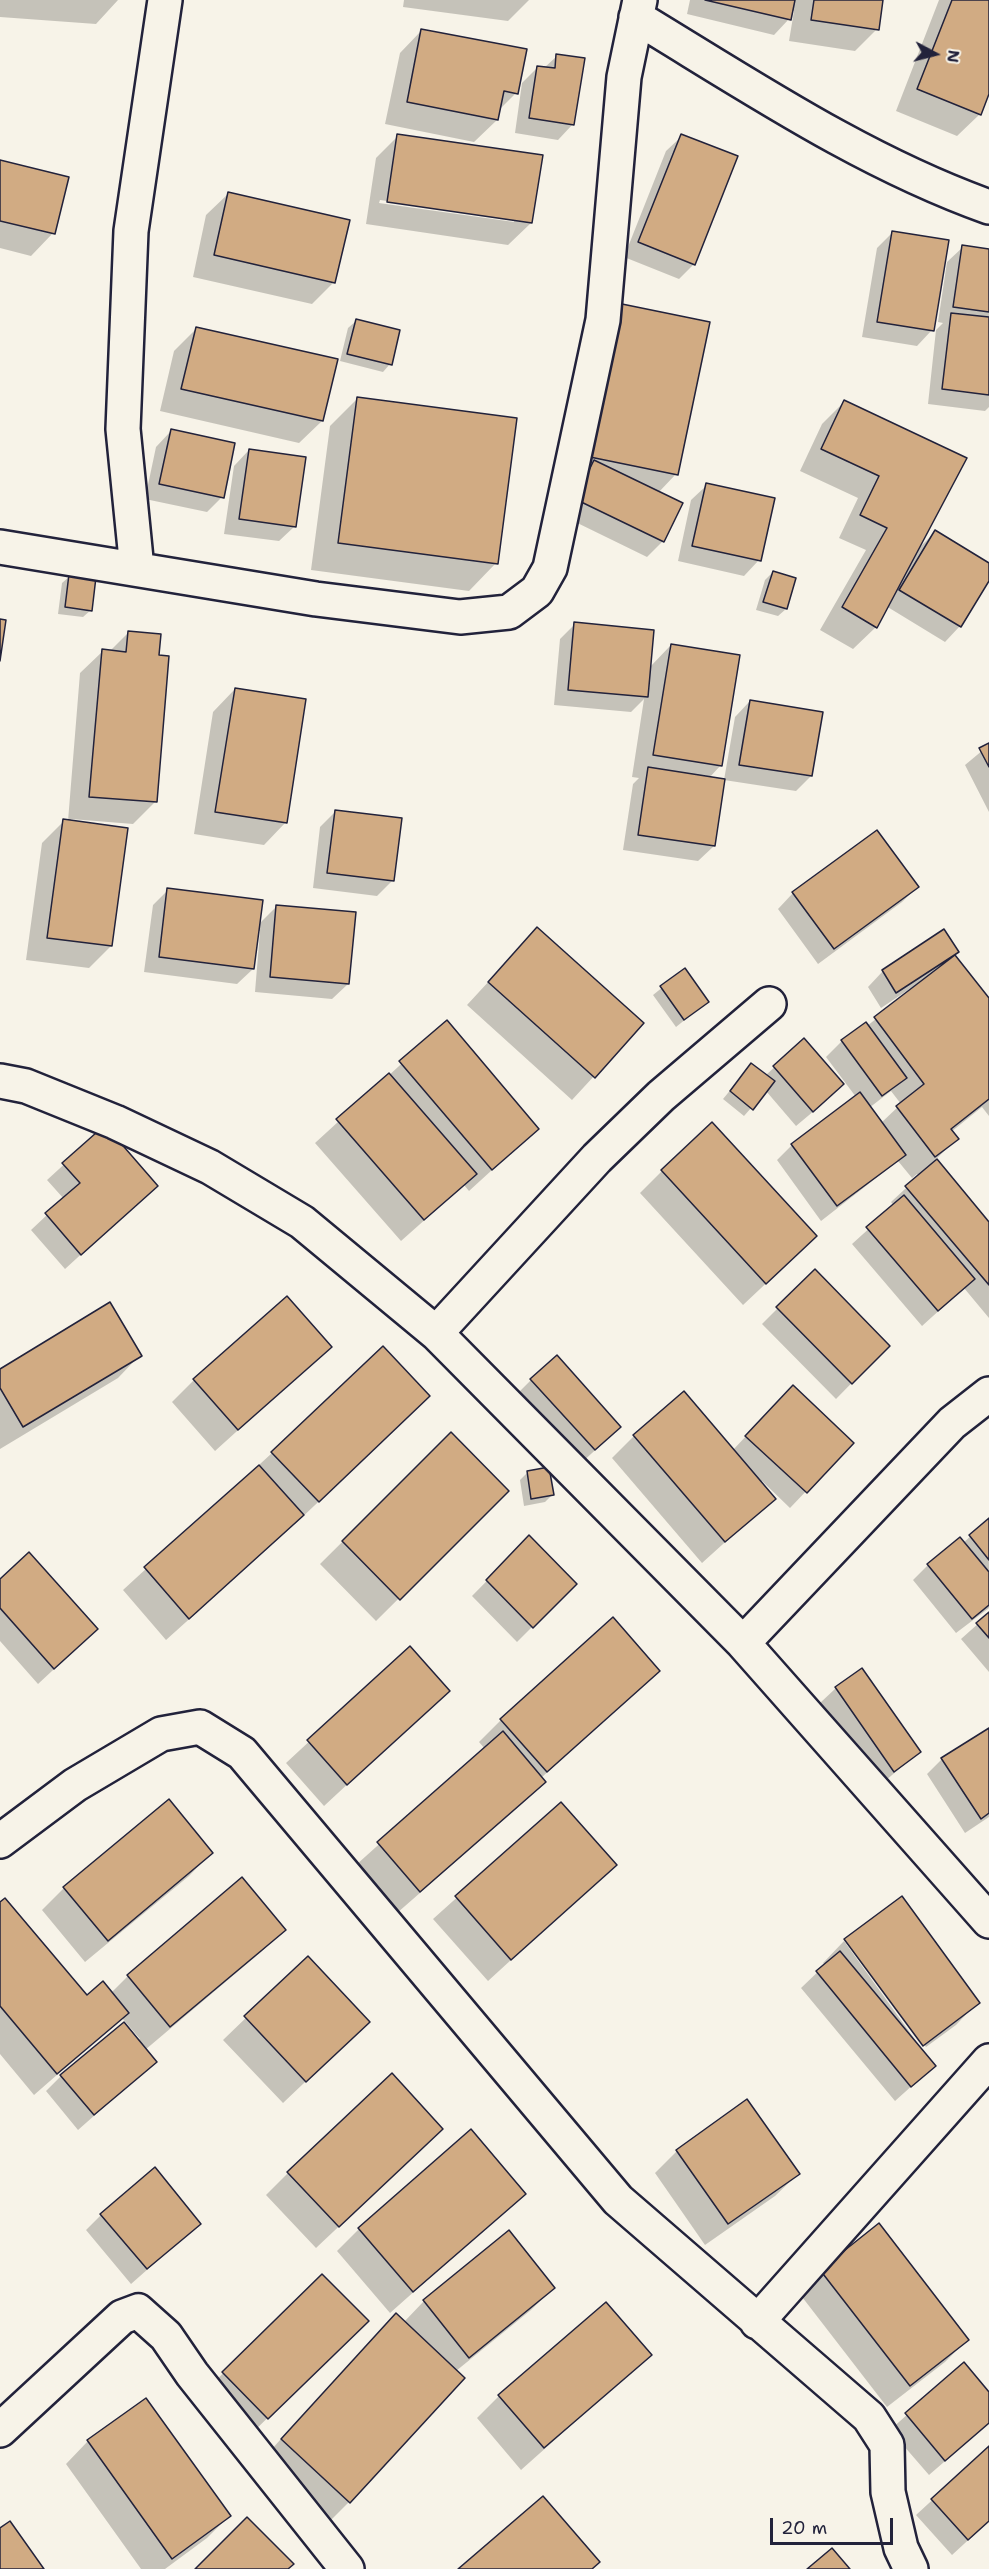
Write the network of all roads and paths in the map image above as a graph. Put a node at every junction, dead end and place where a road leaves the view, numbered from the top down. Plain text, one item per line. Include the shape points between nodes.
1 (165, 0) edge
2 (638, 9) edge
3 (989, 207) edge
4 (0, 547) edge
5 (137, 569) junction
6 (769, 1004) dead end
7 (0, 1081) edge
8 (436, 1333) junction
9 (989, 1394) edge
10 (743, 1643) junction
11 (0, 1841) edge
12 (989, 1921) edge
13 (989, 2061) edge
14 (757, 2322) junction
15 (0, 2430) edge
16 (347, 2569) edge
17 (911, 2569) edge

1 - 5 street via 131,243 123,429
2 - 3 street via 796,114 939,189
2 - 5 street via 624,77 603,320 550,568 537,591 509,612 460,617 316,599
4 - 5 street
6 - 8 street via 661,1096 597,1158
7 - 8 street via 26,1086 115,1122 210,1167 302,1222
8 - 10 street
9 - 10 street via 952,1423
10 - 12 street
11 - 14 street via 75,1785 160,1734 201,1727 242,1753 618,2200
13 - 14 street
14 - 17 street via 869,2417 886,2445 888,2492 901,2548
15 - 16 street via 122,2317 138,2311 166,2336

